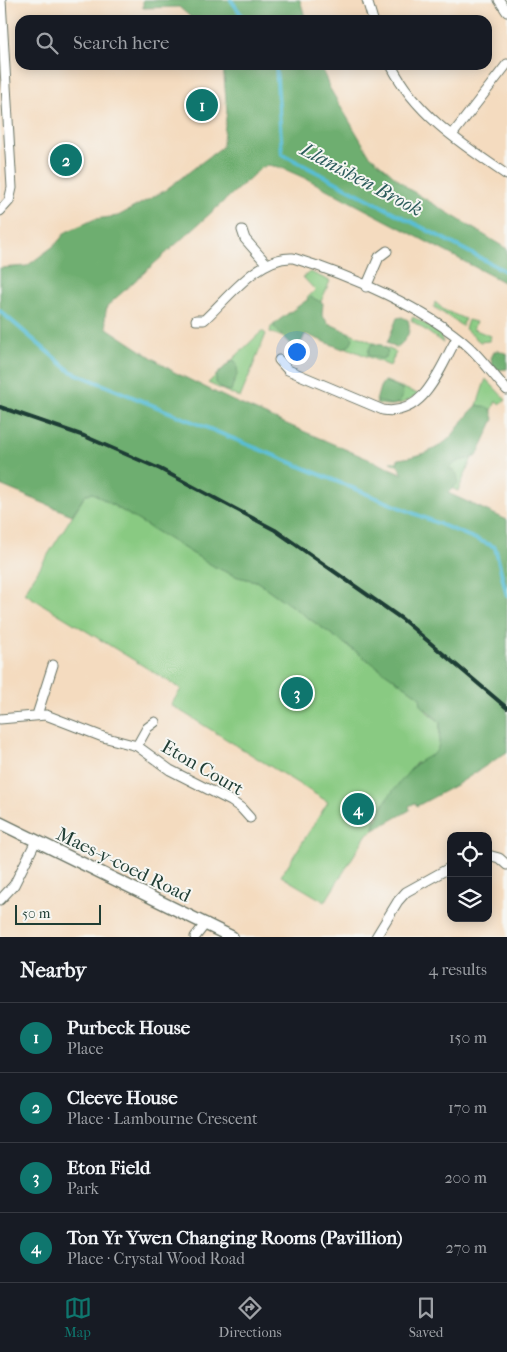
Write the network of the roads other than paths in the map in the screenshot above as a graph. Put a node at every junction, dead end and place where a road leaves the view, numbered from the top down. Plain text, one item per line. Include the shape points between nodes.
1 (1, 0) edge
2 (367, 0) edge
3 (499, 0) edge
4 (507, 12) edge
5 (372, 15) edge
6 (507, 64) edge
7 (394, 70) edge
8 (3, 92) edge
9 (452, 135) junction
10 (507, 175) edge
11 (0, 211) edge
12 (242, 230) dead end
13 (386, 251) dead end
14 (266, 264) junction
15 (366, 287) junction
16 (196, 320) dead end
17 (457, 338) junction
18 (280, 360) dead end
19 (507, 390) edge
20 (53, 665) dead end
21 (38, 715) junction
22 (0, 719) edge
23 (155, 722) dead end
24 (136, 746) junction
25 (250, 818) dead end
26 (0, 823) edge
27 (36, 841) junction
28 (492, 856) edge
29 (507, 865) edge
30 (447, 869) edge
31 (0, 900) edge
32 (206, 923) junction
33 (195, 937) edge
34 (232, 937) edge
35 (376, 937) edge

1 - 8 street
2 - 5 street
3 - 4 street
6 - 9 street
7 - 9 street via 416,102
8 - 11 street via 12,195
9 - 10 street
12 - 14 street via 245,239
13 - 15 street via 379,257
14 - 15 street via 293,258
14 - 16 street via 204,320
15 - 17 street via 413,308
17 - 18 street via 424,396 396,411 383,410 288,370
17 - 19 street
20 - 21 street
21 - 22 street, Eton Court
21 - 24 street, Eton Court
23 - 24 street, Eton Court via 147,728
24 - 25 street, Eton Court via 170,770 241,808
26 - 27 street, Maes-y-coed Road
27 - 31 street via 14,885
27 - 32 street, Maes-y-coed Road
28 - 29 street
30 - 35 street via 406,892
32 - 33 street
32 - 34 street, Maes-y-coed Road

